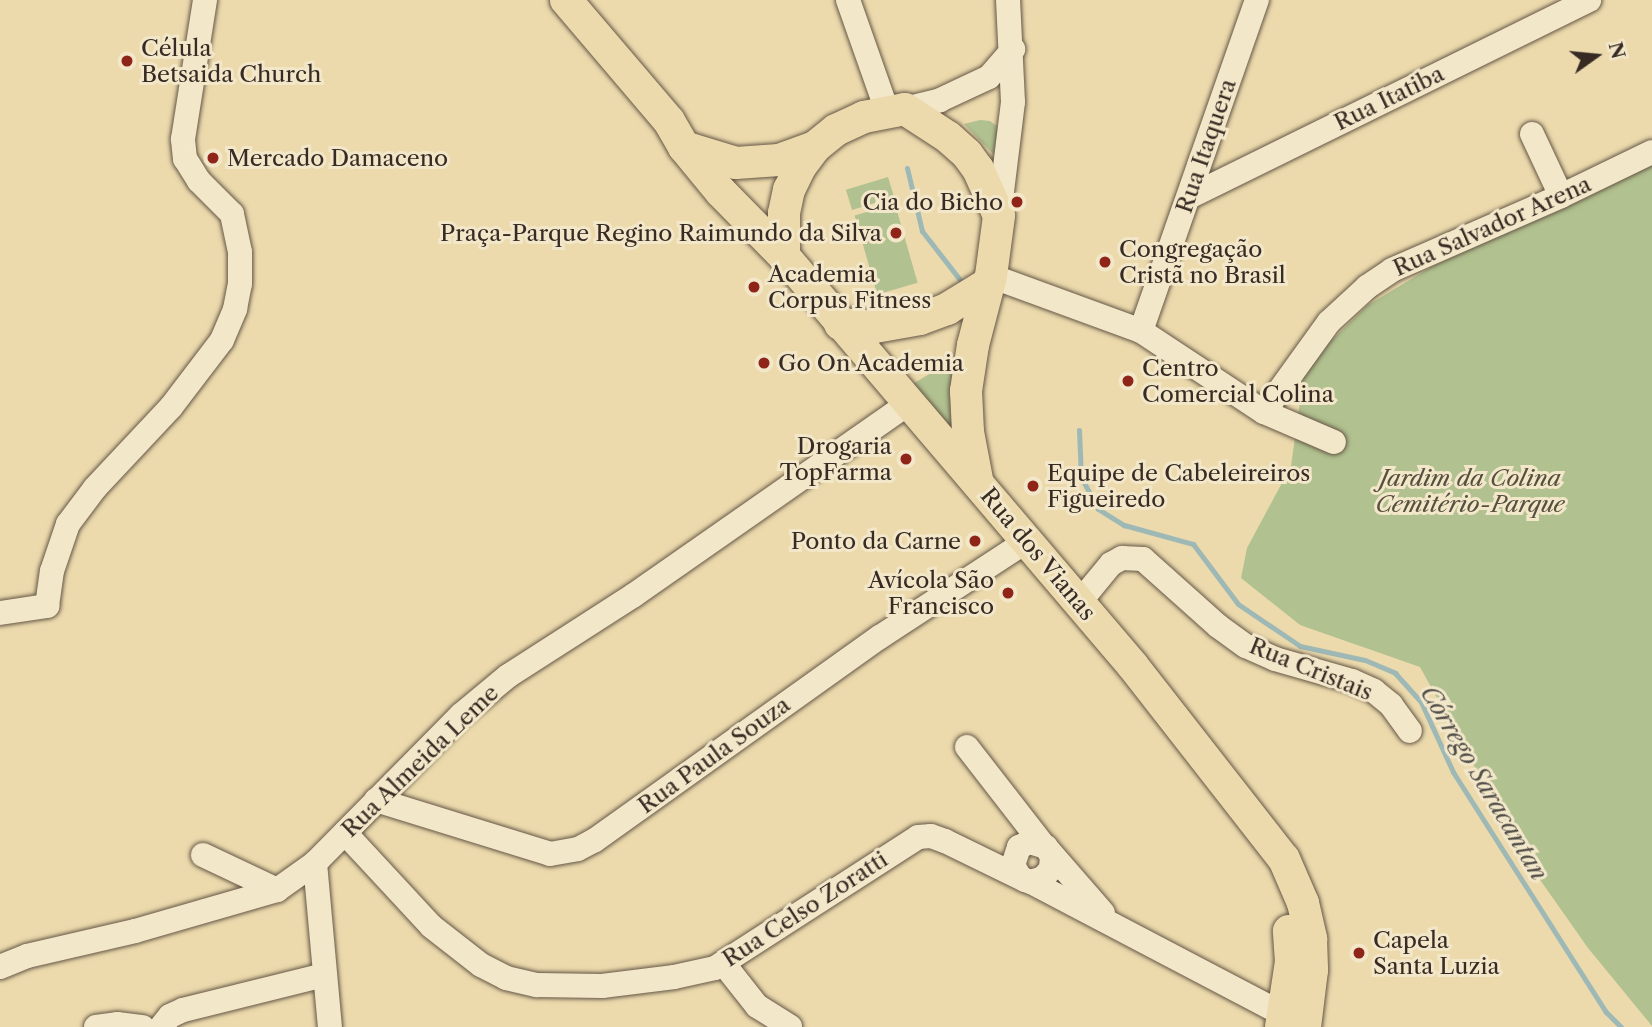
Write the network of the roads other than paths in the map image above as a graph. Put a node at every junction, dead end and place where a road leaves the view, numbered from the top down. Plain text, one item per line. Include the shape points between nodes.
1 (205, 0) edge
2 (566, 0) edge
3 (848, 0) edge
4 (1008, 0) edge
5 (1257, 0) edge
6 (1590, 0) edge
7 (1013, 49) junction
8 (896, 110) junction
9 (1532, 134) dead end
10 (684, 147) junction
11 (816, 147) junction
12 (1652, 152) edge
13 (1561, 196) junction
14 (1189, 197) junction
15 (999, 216) junction
16 (784, 256) junction
17 (988, 281) junction
18 (840, 324) junction
19 (1141, 331) junction
20 (909, 402) junction
21 (1264, 412) junction
22 (1334, 443) dead end
23 (978, 484) junction
24 (1025, 542) junction
25 (1078, 604) junction
26 (0, 613) edge
27 (1410, 731) dead end
28 (967, 747) dead end
29 (376, 800) junction
30 (345, 833) junction
31 (1046, 848) junction
32 (203, 855) dead end
33 (315, 863) junction
34 (1025, 879) junction
35 (277, 890) junction
36 (1111, 921) junction
37 (723, 963) junction
38 (0, 967) edge
39 (324, 975) junction
40 (1293, 1023) edge
41 (96, 1027) edge
42 (143, 1027) edge
43 (161, 1027) edge
44 (330, 1027) edge
45 (790, 1027) edge

1 - 26 street via 183,139 185,159 199,181 232,214 240,252 235,309 222,340 178,398 94,488 68,524 52,571 47,606
2 - 10 main road via 669,121
3 - 8 street
4 - 7 street, Rua dos Vianas
5 - 14 street, Rua Itaquera
6 - 14 street, Rua Itatiba
7 - 8 street via 989,77 940,100
7 - 15 street, Rua dos Vianas via 1012,124
8 - 11 main road via 864,117 836,130
8 - 15 main road via 962,149 978,169
9 - 13 street
10 - 11 main road via 736,163 779,160
10 - 16 main road
11 - 16 main road via 789,190
12 - 13 street, Rua Salvador Arena
13 - 21 street, Rua Salvador Arena via 1392,270 1367,286 1329,322
14 - 19 street, Rua Itaquera
15 - 17 main road, Rua dos Vianas
16 - 18 main road
17 - 18 main road via 947,309 920,319 875,327
17 - 19 street
17 - 23 main road, Rua dos Vianas via 966,391
18 - 20 main road
19 - 21 street
20 - 23 main road
20 - 29 street, Rua Almeida Leme via 508,676
21 - 22 street
23 - 24 main road, Rua dos Vianas
24 - 25 main road, Rua dos Vianas
24 - 29 street, Rua Paula Souza via 880,637 578,849 550,854
25 - 27 street, Rua Cristais via 1111,564 1122,558 1143,559 1246,646 1374,691
25 - 40 main road, Rua dos Vianas via 1133,666 1267,838 1290,937
28 - 31 street
29 - 30 street, Rua Almeida Leme
30 - 33 street, Rua Almeida Leme
30 - 37 street, Rua Celso Zoratti via 431,926 481,965 506,978 537,985 602,986 695,974
31 - 34 street via 1051,869 1043,878
31 - 34 street via 1030,842 1015,852 1013,865
31 - 36 street
32 - 35 street
33 - 35 street, Rua Almeida Leme
33 - 39 street
34 - 36 street, Rua Celso Zoratti
34 - 37 street, Rua Celso Zoratti via 938,838 918,837
35 - 38 street, Rua Almeida Leme
36 - 40 street, Rua Celso Zoratti
37 - 45 street via 757,1006
39 - 43 street via 183,1010
39 - 44 street
41 - 42 street

